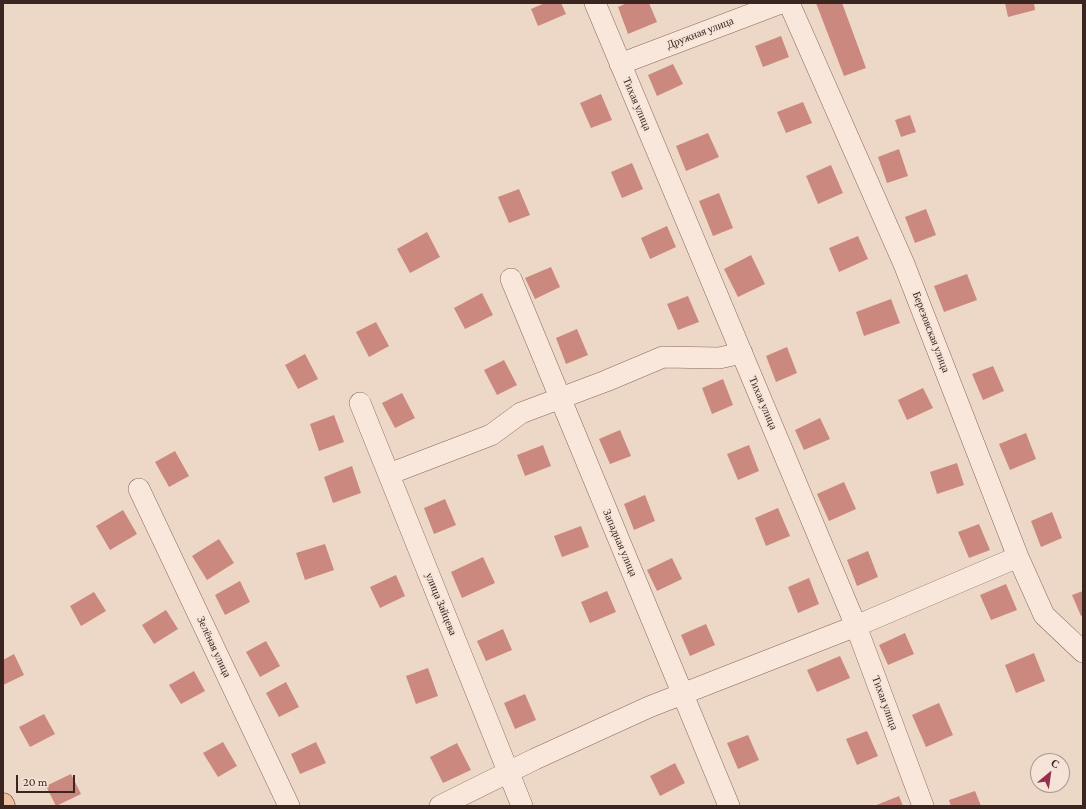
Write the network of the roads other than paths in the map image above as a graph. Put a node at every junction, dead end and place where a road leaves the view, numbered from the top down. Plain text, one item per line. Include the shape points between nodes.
1 (595, 3) edge
2 (781, 3) edge
3 (789, 3) edge
4 (620, 64) junction
5 (511, 279) dead end
6 (742, 353) junction
7 (560, 398) junction
8 (360, 403) dead end
9 (389, 474) junction
10 (139, 489) dead end
11 (1018, 557) junction
12 (856, 626) junction
13 (1083, 652) edge
14 (683, 694) junction
15 (508, 772) junction
16 (289, 806) edge
17 (440, 806) edge
18 (522, 806) edge
19 (729, 806) edge
20 (923, 806) edge

1 - 4 street, Тихая улица
2 - 4 street, Дружная улица
3 - 11 street, Березовская улица via 904,264
4 - 6 street, Тихая улица
5 - 7 street, Западная улица
6 - 7 street via 719,358 663,357
6 - 12 street, Тихая улица
7 - 9 street via 521,413 491,434
7 - 14 street, Западная улица
8 - 9 street, улица Зайцева
9 - 15 street, улица Зайцева
10 - 16 street, Зелёная улица
11 - 12 street
11 - 13 street, Березовская улица via 1044,615
12 - 14 street
12 - 20 street, Тихая улица
14 - 15 street
14 - 19 street, Западная улица
15 - 17 street
15 - 18 street, улица Зайцева

